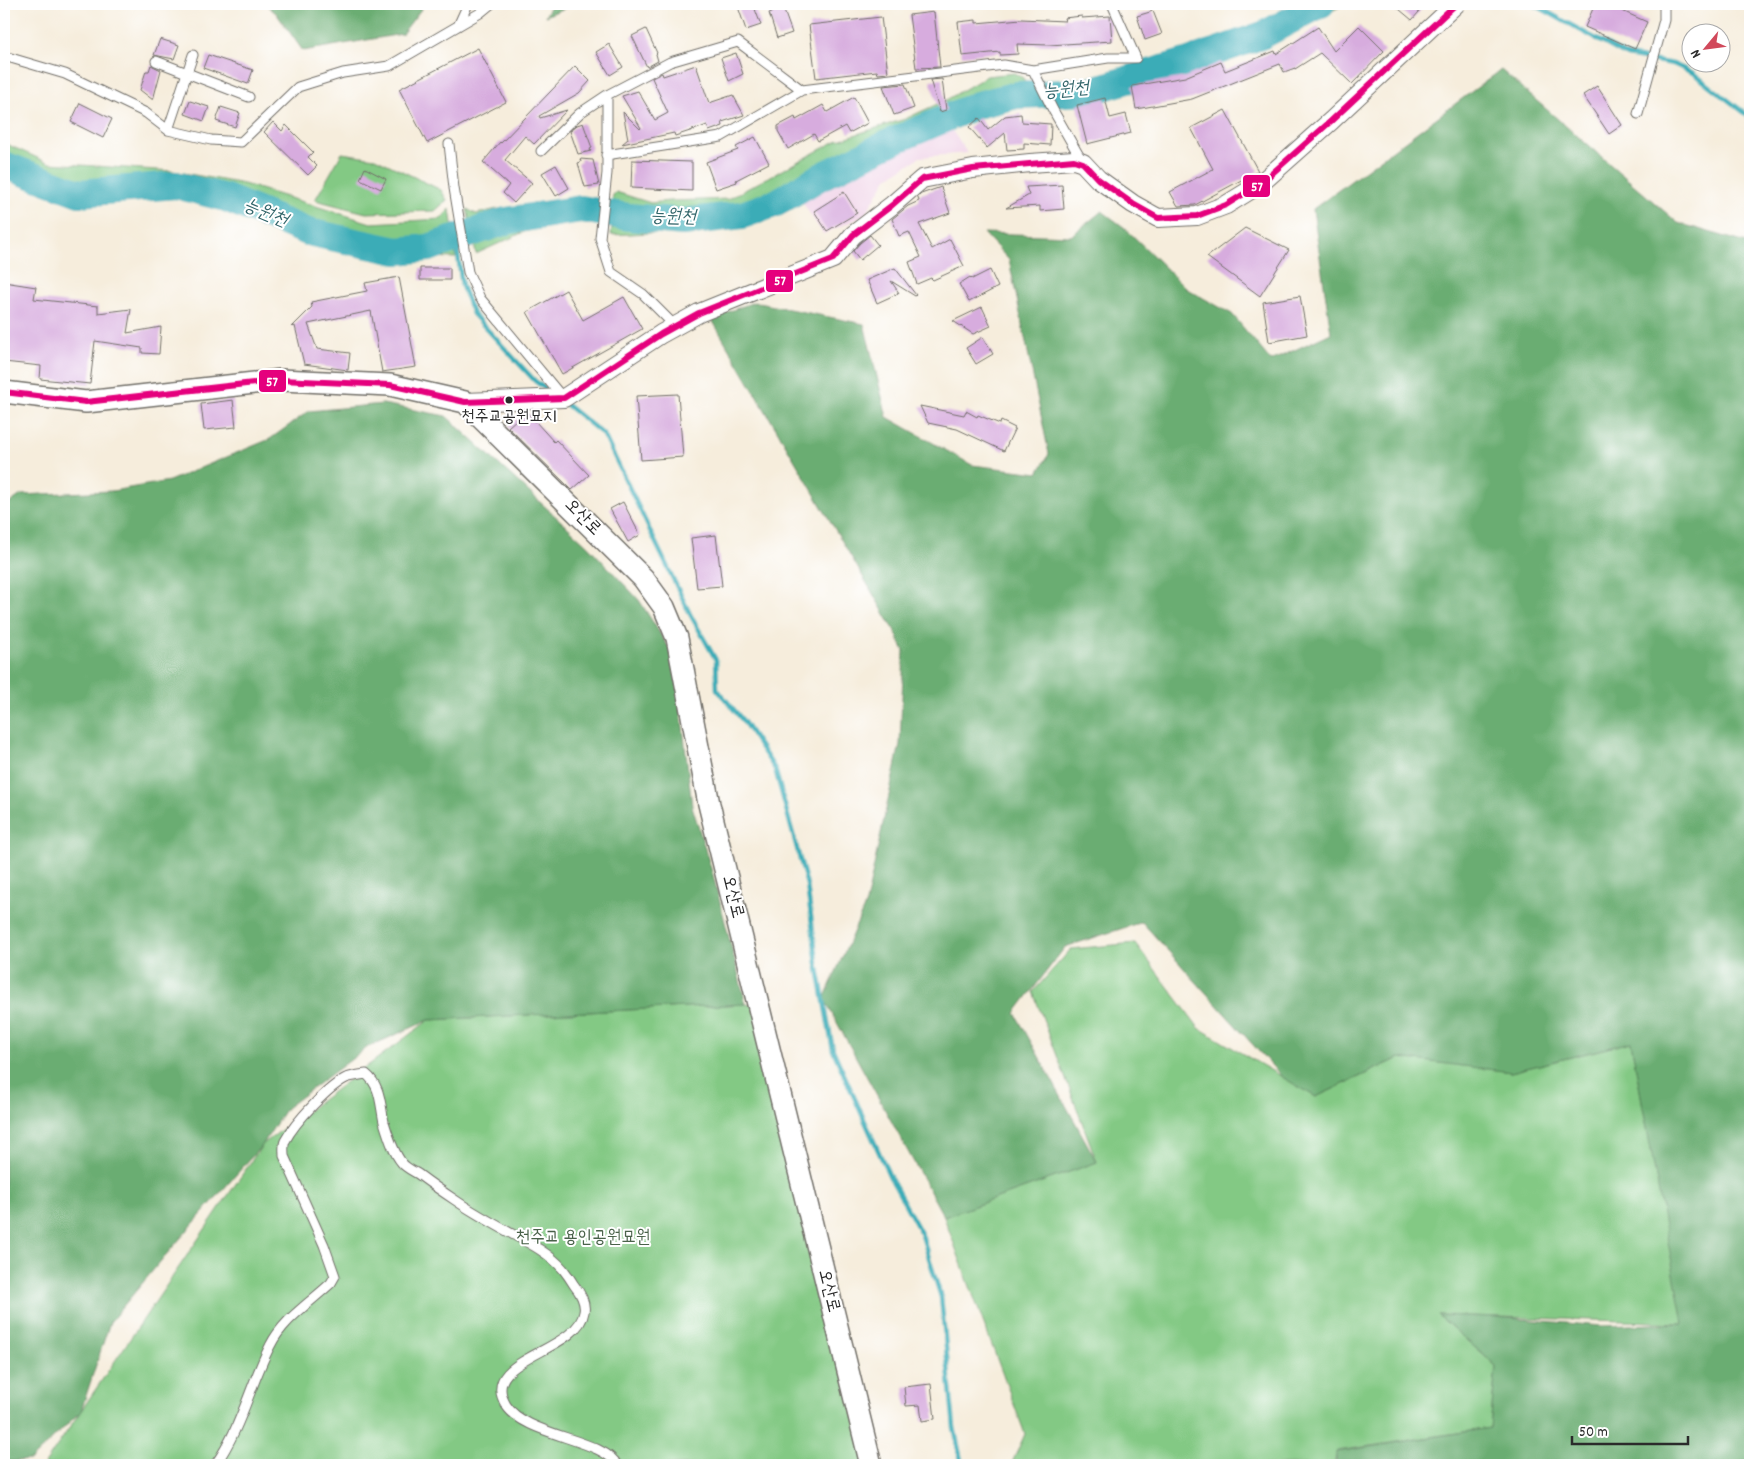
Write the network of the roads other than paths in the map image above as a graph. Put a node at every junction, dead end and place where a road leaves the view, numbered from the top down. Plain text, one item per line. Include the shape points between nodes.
1 (468, 4) edge
2 (491, 4) edge
3 (1112, 4) edge
4 (1456, 4) edge
5 (1664, 4) edge
6 (458, 26) junction
7 (194, 55) dead end
8 (4, 56) edge
9 (156, 61) dead end
10 (1033, 70) junction
11 (188, 73) junction
12 (802, 90) junction
13 (607, 95) junction
14 (249, 97) dead end
15 (1638, 114) dead end
16 (168, 130) junction
17 (449, 144) dead end
18 (542, 151) dead end
19 (606, 155) junction
20 (1083, 163) junction
21 (674, 326) junction
22 (4, 392) edge
23 (563, 398) junction
24 (465, 402) junction
25 (215, 1465) edge
26 (617, 1465) edge
27 (871, 1465) edge

1 - 6 lane
2 - 6 lane
3 - 10 lane via 1136,58 1108,58
4 - 20 street via 1260,184 1226,205 1197,216 1158,218 1098,179
5 - 15 lane via 1664,20
6 - 16 lane via 389,66 343,73 298,87 242,142 211,140
7 - 11 lane
8 - 16 lane via 72,78 146,113
9 - 11 lane
10 - 12 lane via 1004,65
10 - 20 lane
11 - 14 lane
11 - 16 lane
12 - 13 lane via 738,42 670,62
12 - 19 lane via 721,137
13 - 18 lane via 580,113
13 - 19 lane
17 - 23 lane via 468,272 480,298
19 - 21 lane via 600,238 611,272 642,294
20 - 21 street via 1074,160 1030,163 922,178 853,235 833,259
21 - 23 street
22 - 24 street via 86,402 281,380 390,384
23 - 24 street
24 - 27 street, 오산로 via 643,578 671,622 677,638 709,804
25 - 26 lane via 226,1450 270,1346 283,1326 335,1276 284,1156 284,1143 295,1126 336,1085 347,1078 366,1074 377,1088 384,1123 403,1164 471,1212 539,1249 563,1268 581,1294 585,1311 579,1326 556,1345 507,1372 501,1383 501,1394 506,1407 518,1417 605,1453

